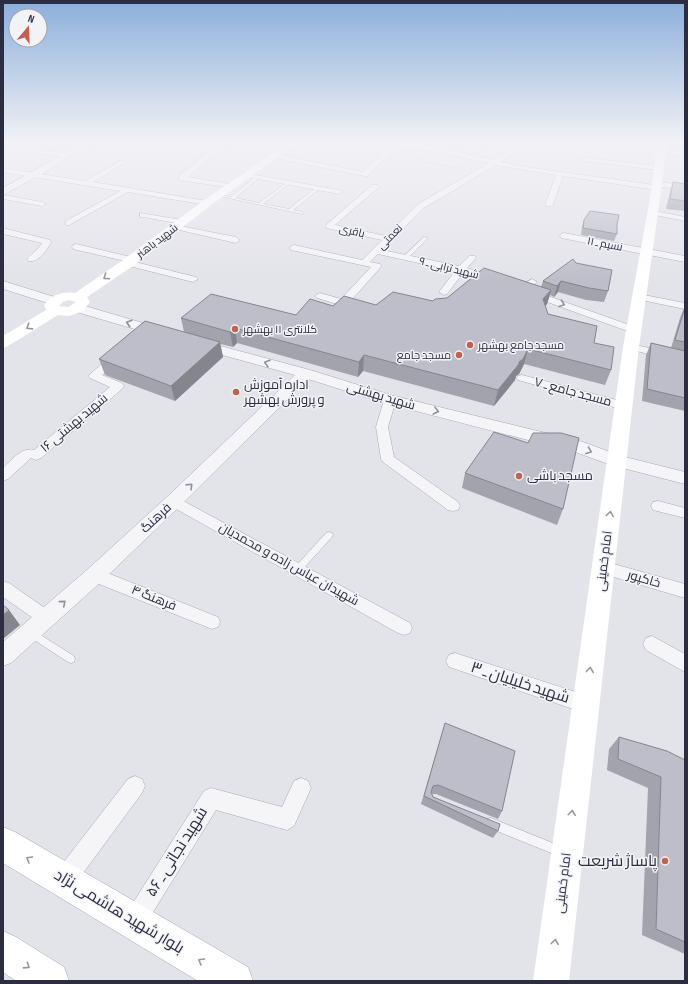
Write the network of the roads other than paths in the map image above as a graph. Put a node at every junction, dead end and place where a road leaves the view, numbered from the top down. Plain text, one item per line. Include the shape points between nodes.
1 (121, 189) edge
2 (220, 189) edge
3 (235, 189) edge
4 (280, 189) edge
5 (317, 189) edge
6 (323, 189) edge
7 (373, 189) edge
8 (450, 189) edge
9 (555, 189) edge
10 (656, 189) edge
11 (127, 190) junction
12 (231, 192) junction
13 (339, 192) dead end
14 (3, 197) edge
15 (206, 203) junction
16 (42, 204) dead end
17 (260, 204) junction
18 (549, 205) dead end
19 (290, 210) junction
20 (302, 212) dead end
21 (653, 212) junction
22 (143, 215) dead end
23 (685, 219) edge
24 (69, 223) dead end
25 (178, 224) junction
26 (3, 231) edge
27 (564, 236) dead end
28 (426, 238) dead end
29 (387, 239) junction
30 (236, 240) dead end
31 (76, 248) dead end
32 (294, 248) dead end
33 (377, 251) junction
34 (646, 252) junction
35 (406, 257) junction
36 (472, 258) dead end
37 (31, 259) dead end
38 (685, 259) edge
39 (130, 261) junction
40 (364, 263) junction
41 (460, 270) junction
42 (193, 279) dead end
43 (532, 282) edge
44 (3, 285) edge
45 (513, 287) junction
46 (444, 292) dead end
47 (320, 296) dead end
48 (639, 297) junction
49 (78, 302) junction
50 (344, 303) junction
51 (55, 306) junction
52 (685, 306) edge
53 (331, 315) edge
54 (148, 329) junction
55 (632, 338) junction
56 (136, 340) edge
57 (3, 343) edge
58 (124, 350) edge
59 (685, 359) edge
60 (305, 374) junction
61 (522, 378) dead end
62 (390, 400) junction
63 (624, 406) junction
64 (617, 461) junction
65 (3, 476) edge
66 (685, 478) edge
67 (174, 501) junction
68 (453, 506) dead end
69 (658, 506) dead end
70 (685, 513) edge
71 (329, 535) dead end
72 (603, 567) junction
73 (298, 569) junction
74 (95, 575) junction
75 (3, 588) edge
76 (685, 591) edge
77 (46, 618) junction
78 (212, 622) dead end
79 (404, 628) dead end
80 (29, 632) junction
81 (652, 644) dead end
82 (3, 656) edge
83 (71, 659) dead end
84 (456, 661) dead end
85 (685, 664) edge
86 (585, 704) junction
87 (135, 786) dead end
88 (301, 788) dead end
89 (479, 818) edge
90 (3, 844) edge
91 (567, 854) junction
92 (64, 880) junction
93 (134, 922) junction
94 (3, 950) edge
95 (50, 981) edge
96 (234, 981) edge
97 (550, 981) edge

1 - 11 street
2 - 12 street
3 - 12 main road, شهید باهنر
4 - 17 lane
5 - 19 lane
6 - 13 street
7 - 29 street, باقری via 329,226
8 - 29 street, نعمتی via 421,206
9 - 18 street
10 - 21 main road, امام خمینی
11 - 15 street
11 - 24 street
12 - 15 main road, شهید باهنر via 218,195
12 - 17 lane
14 - 16 street
15 - 25 main road, شهید باهنر
17 - 19 lane
19 - 20 lane
21 - 23 street
21 - 34 main road, امام خمینی
22 - 25 street
25 - 30 street
25 - 39 main road, شهید باهنر
26 - 37 street via 47,242 42,251
27 - 34 street, نسیم ـ ۱۱
28 - 35 lane
29 - 33 street, نعمتی
31 - 39 street
32 - 40 street
33 - 35 street, شهید ترابی ـ ۹
33 - 40 street, نعمتی
34 - 38 street, نسیم ـ ۱۱
34 - 48 main road, امام خمینی
35 - 41 street, شهید ترابی ـ ۹
36 - 41 street
39 - 42 street
39 -> 49 main road, شهید باهنر
40 - 50 street, نعمتی via 377,266
41 - 45 street, شهید ترابی ـ ۹
41 - 46 street
43 - 45 street
44 - 51 street
45 -> 55 street, شهید ترابی ـ ۹
47 - 50 street
48 - 52 street
48 - 55 main road, امام خمینی
49 - 51 main road via 64,312
54 -> 49 street, شهید بهشتی
50 - 53 street, نعمتی
51 -> 57 main road
54 - 56 street
60 -> 54 street, شهید بهشتی
55 - 59 street, شهید ترابی ـ ۹
55 - 63 main road, امام خمینی
58 - 65 street, شهید بهشتی ۱۶ via 94,376 118,386 36,456 28,453
60 - 62 street, شهید بهشتی
67 -> 60 street, فرهنگ
61 - 63 street, مسجد جامع ـ ۷
62 -> 64 street, شهید بهشتی via 583,448
62 - 68 street via 382,427 388,459
63 - 64 main road, امام خمینی
64 - 66 street, شهید بهشتی
72 -> 64 main road, امام خمینی
67 - 73 street, شهیدان عباس زاده و محمدیان
67 - 74 street, فرهنگ
69 - 70 street
71 - 73 lane
72 - 76 street, خاکپور
86 -> 72 main road, امام خمینی
73 - 79 street, شهیدان عباس زاده و محمدیان
77 -> 74 street, فرهنگ
74 - 78 street, فرهنگ ۴
75 - 77 street
77 - 80 street, فرهنگ
80 - 82 street, فرهنگ
80 - 83 lane
81 - 85 street
84 - 86 street, شهید خلیلیان ـ ۳
91 -> 86 main road, امام خمینی
87 - 92 street
88 - 93 street, شهید نجاتی ـ ۵۶ via 287,819 210,798
89 - 91 lane
92 -> 90 main road, بلوار شهید هاشمی نژاد
97 -> 91 main road, امام خمینی
92 - 93 main road, بلوار شهید هاشمی نژاد
96 -> 93 main road, بلوار شهید هاشمی نژاد
94 -> 95 main road

